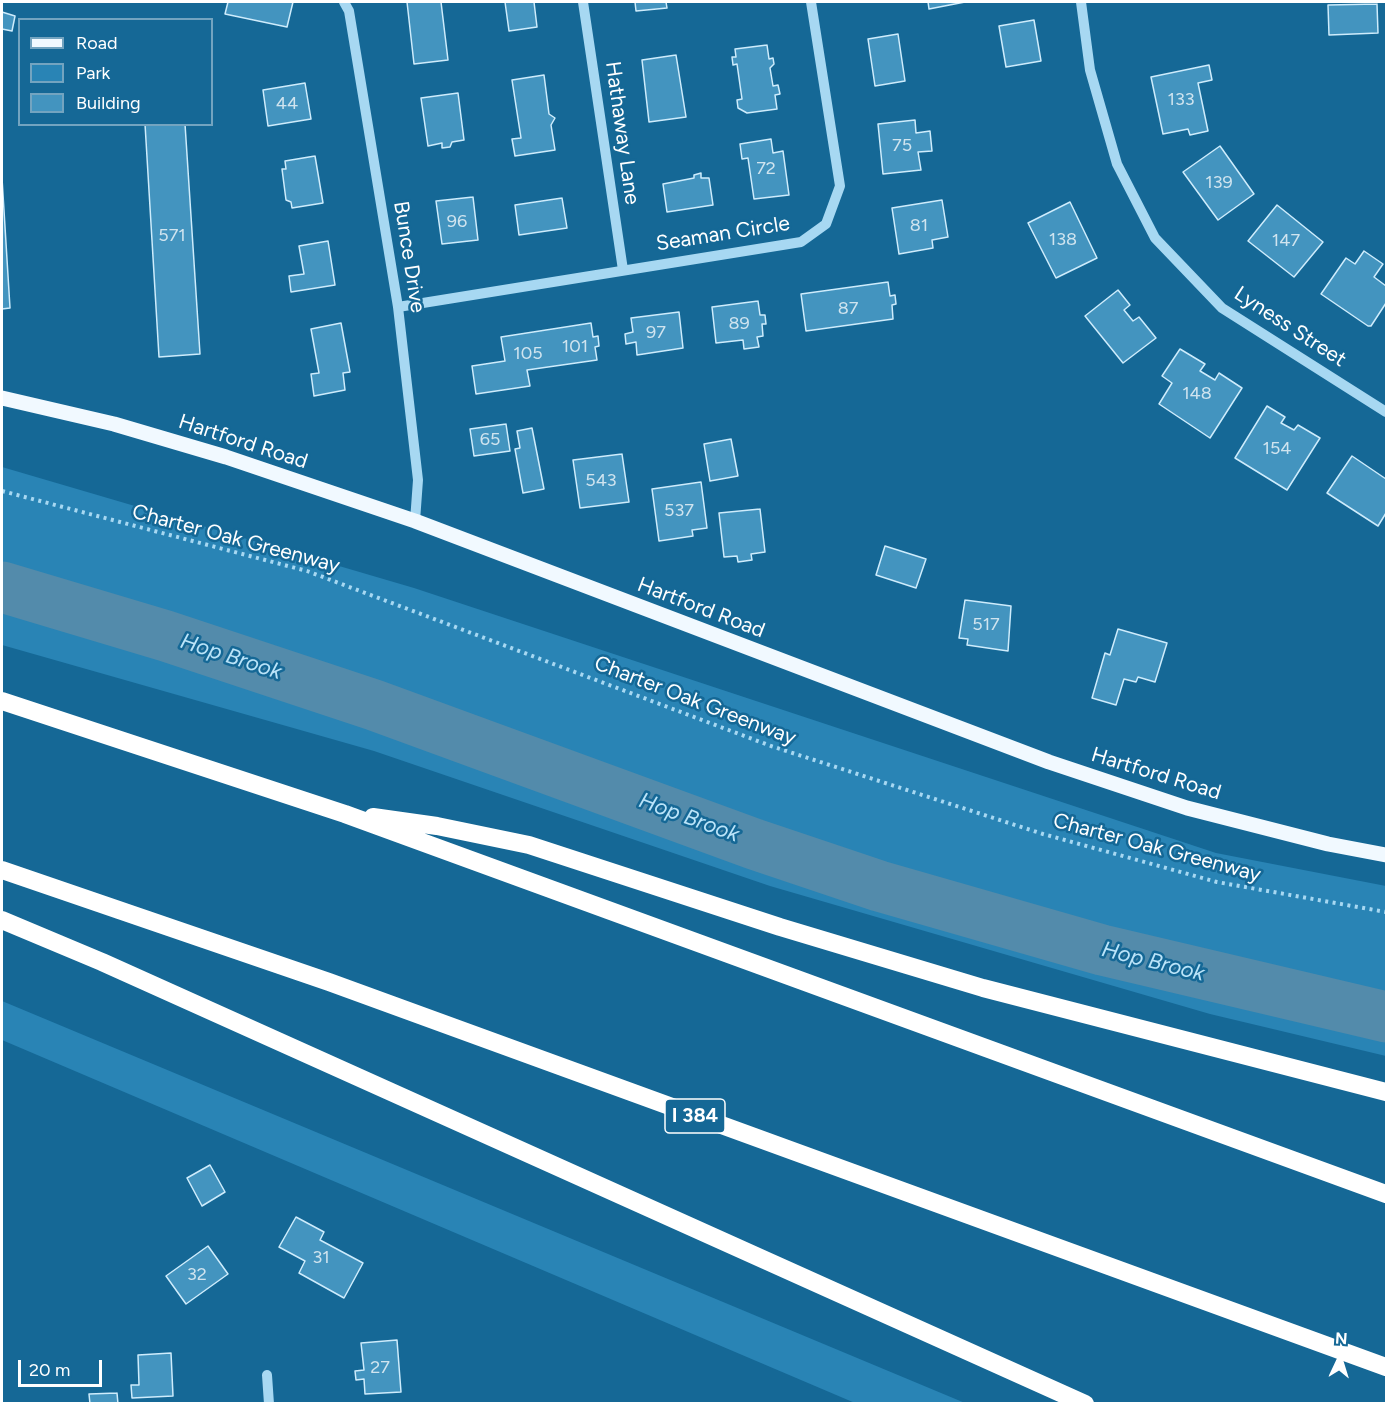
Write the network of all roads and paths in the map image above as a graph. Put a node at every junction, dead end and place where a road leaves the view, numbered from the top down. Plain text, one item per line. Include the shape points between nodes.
1 (344, 2) edge
2 (583, 2) edge
3 (811, 2) edge
4 (1081, 2) edge
5 (622, 270) junction
6 (398, 307) junction
7 (2, 398) edge
8 (1386, 412) edge
9 (2, 491) edge
10 (415, 521) junction
11 (2, 701) edge
12 (345, 814) junction
13 (1386, 855) edge
14 (2, 870) edge
15 (1386, 912) edge
16 (2, 920) edge
17 (1386, 1092) edge
18 (1386, 1194) edge
19 (1386, 1367) edge
20 (267, 1375) dead end
21 (269, 1404) edge
22 (1085, 1404) edge

1 - 6 street, Bunce Drive via 349,11
2 - 5 street, Hathaway Lane
3 - 5 street, Seaman Circle via 840,186 826,224 801,243
4 - 8 street, Lyness Street via 1090,70 1117,164 1155,238 1222,308
5 - 6 street, Seaman Circle
6 - 10 street, Bunce Drive via 418,480
7 - 10 main road, Hartford Road via 114,424 226,457
9 - 15 path, Charter Oak Greenway via 317,575 792,753 1042,834 1217,882
10 - 13 main road, Hartford Road via 1049,762 1187,808
11 - 12 highway
12 - 17 highway via 437,826 529,845 973,985
12 - 18 highway
14 - 19 highway, I 384 via 307,974
16 - 22 highway
20 - 21 street

